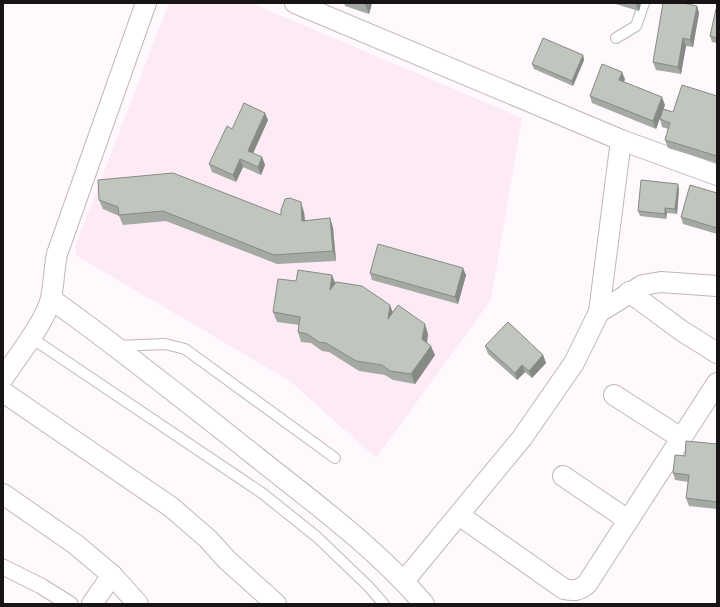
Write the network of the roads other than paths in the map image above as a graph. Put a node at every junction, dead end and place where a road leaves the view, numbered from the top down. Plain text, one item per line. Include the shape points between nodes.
1 (146, 3) edge
2 (295, 3) edge
3 (644, 3) edge
4 (616, 38) dead end
5 (621, 140) junction
6 (717, 175) edge
7 (717, 286) edge
8 (629, 292) junction
9 (51, 299) junction
10 (599, 312) junction
11 (30, 337) junction
12 (116, 346) junction
13 (717, 353) edge
14 (3, 378) edge
15 (717, 383) edge
16 (3, 392) edge
17 (614, 395) dead end
18 (681, 438) junction
19 (335, 458) dead end
20 (563, 476) dead end
21 (3, 494) edge
22 (459, 515) junction
23 (628, 520) junction
24 (3, 567) edge
25 (112, 575) junction
26 (404, 581) junction
27 (70, 604) edge
28 (92, 604) edge
29 (138, 604) edge
30 (276, 604) edge
31 (384, 604) edge
32 (424, 604) edge

1 - 9 street via 57,254
2 - 5 street
3 - 4 lane via 636,26
5 - 6 street
5 - 10 street
7 - 8 street via 661,282 643,285
8 - 10 street
8 - 13 street
9 - 11 street
9 - 12 street
10 - 22 street via 574,363 552,398
11 - 14 street
11 - 31 lane via 262,493 317,537
12 - 19 lane via 165,344 185,349
12 - 26 street via 333,517
15 - 18 street
16 - 30 street via 171,507
17 - 18 street
18 - 23 street
20 - 23 street
21 - 25 street via 75,544
22 - 23 street via 564,589 573,590 581,589 587,584
22 - 26 street
24 - 27 street
25 - 28 street
25 - 29 street
26 - 32 street

